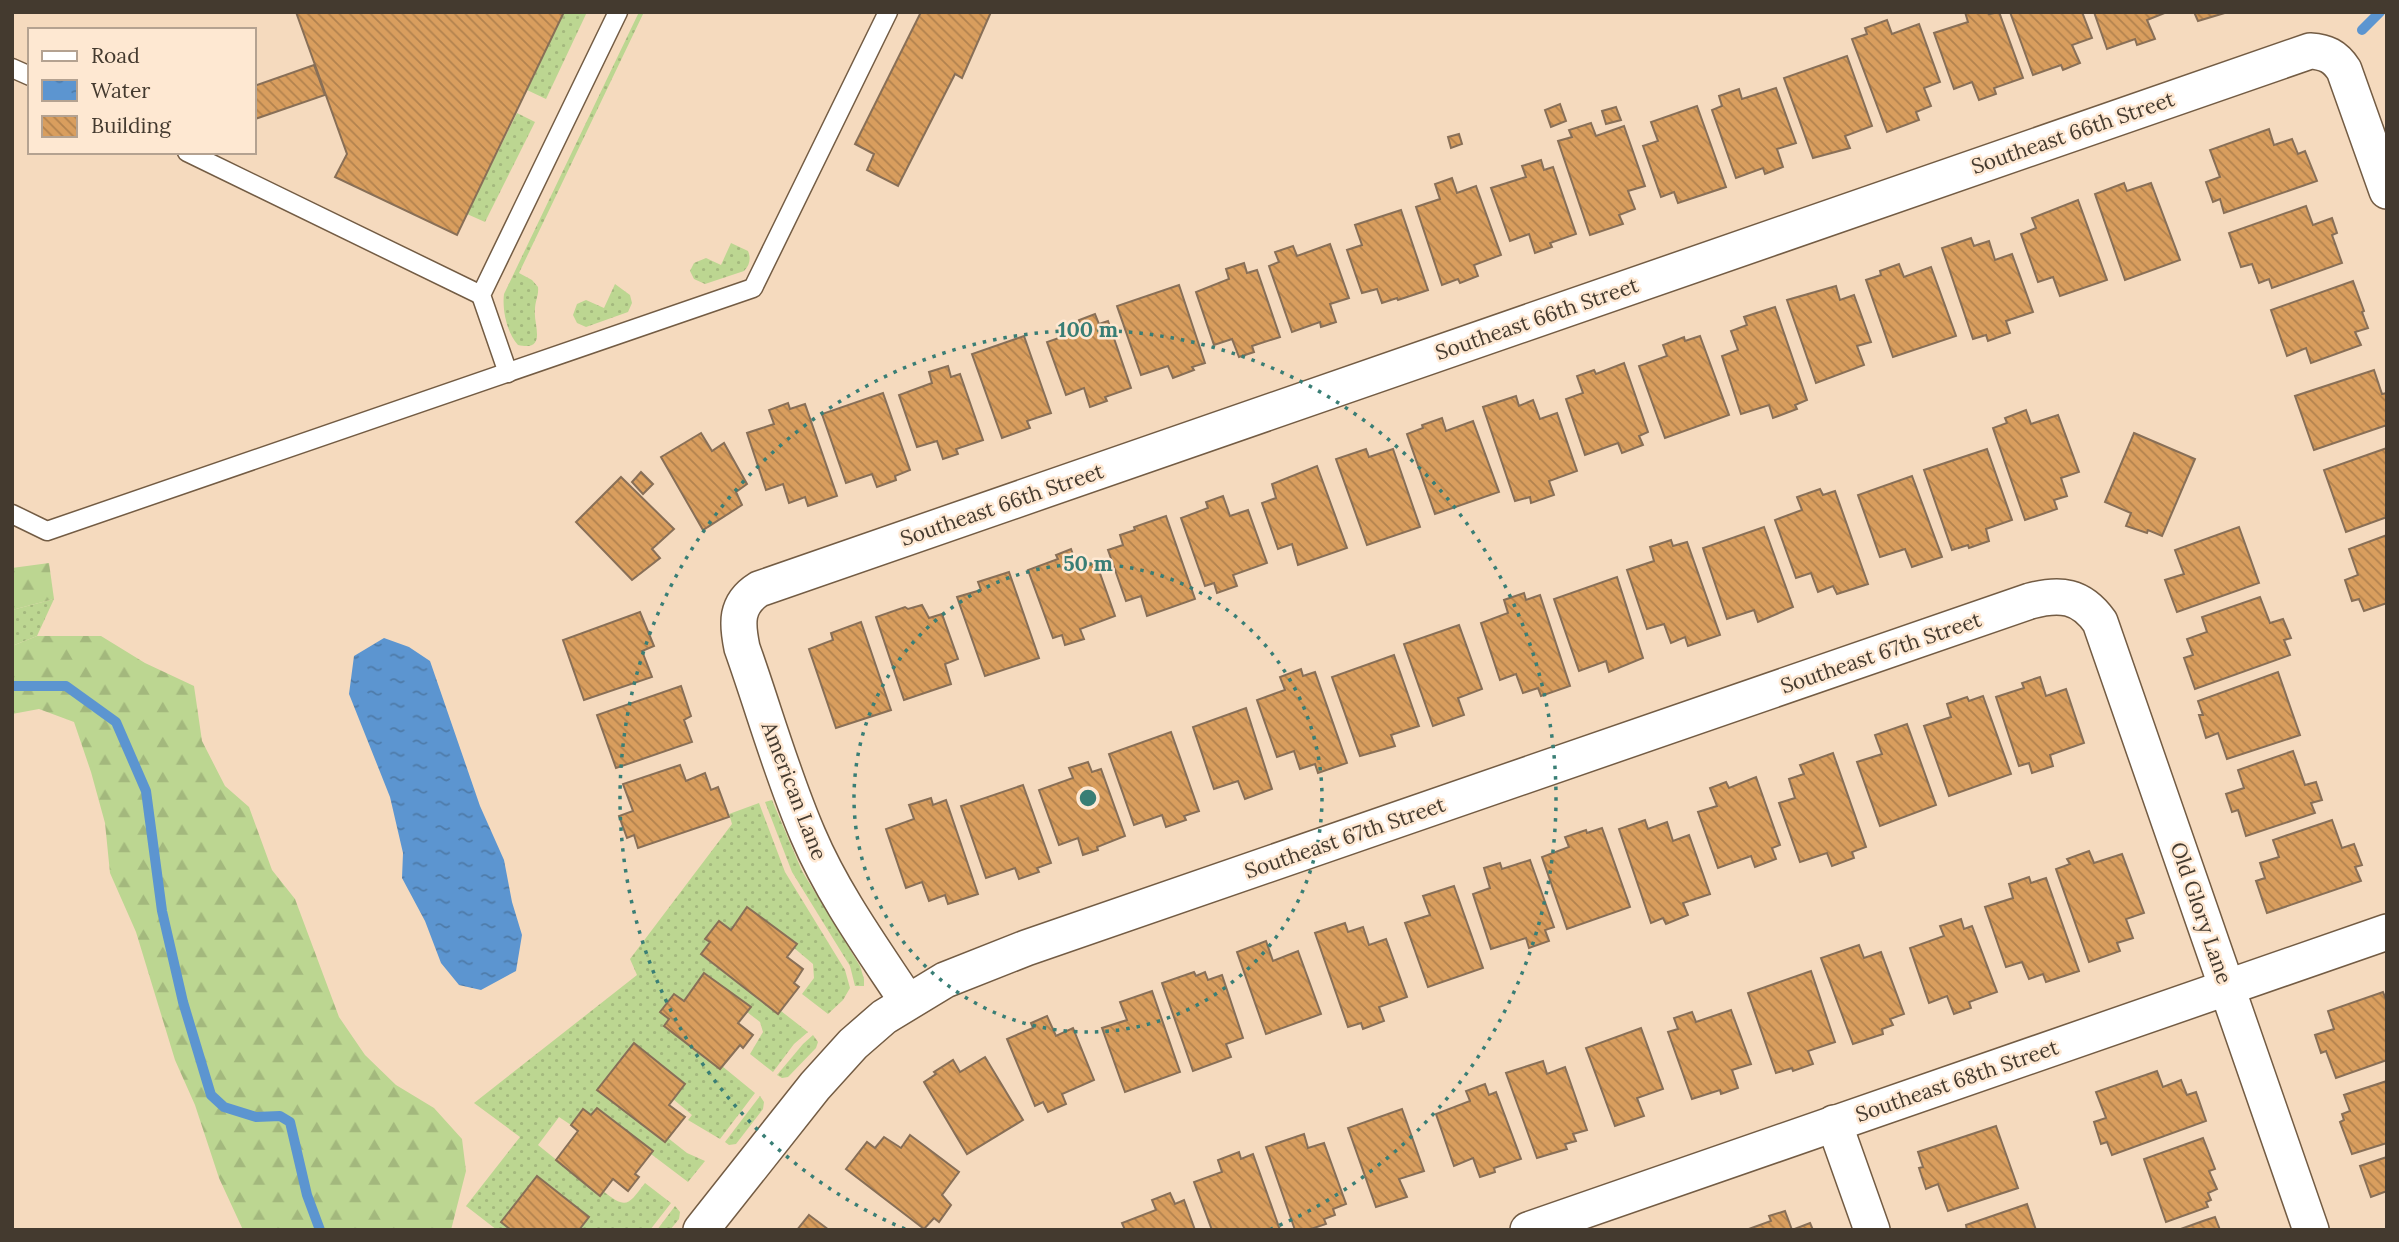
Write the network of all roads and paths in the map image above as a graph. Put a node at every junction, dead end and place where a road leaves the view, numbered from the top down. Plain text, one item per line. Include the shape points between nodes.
1 (618, 12) edge
2 (888, 12) edge
3 (12, 68) edge
4 (28, 75) edge
5 (191, 154) edge
6 (2387, 191) edge
7 (481, 295) junction
8 (508, 373) junction
9 (12, 514) edge
10 (2080, 603) joint
11 (742, 605) joint
12 (2387, 932) edge
13 (2227, 988) junction
14 (907, 1001) junction
15 (1834, 1123) junction
16 (701, 1230) edge
17 (1528, 1230) edge
18 (1872, 1230) edge
19 (2311, 1230) edge

1 - 7 lane
2 - 8 lane via 753,288
3 - 4 lane
5 - 7 lane
6 - 11 street, Southeast 66th Street via 2347,77 2337,59 2310,51 772,584 753,593
7 - 8 lane
8 - 9 lane via 47,531
10 - 13 street, Old Glory Lane via 2091,610 2104,632
10 - 14 street, Southeast 67th Street via 2060,596 2030,601 1016,951 944,980
11 - 14 street, American Lane via 738,622 742,648 808,838
12 - 13 street, Southeast 68th Street
13 - 15 street, Southeast 68th Street
13 - 19 street, Old Glory Lane
14 - 16 street, Southeast 67th Street via 853,1044 815,1086
15 - 17 street, Southeast 68th Street
15 - 18 street

